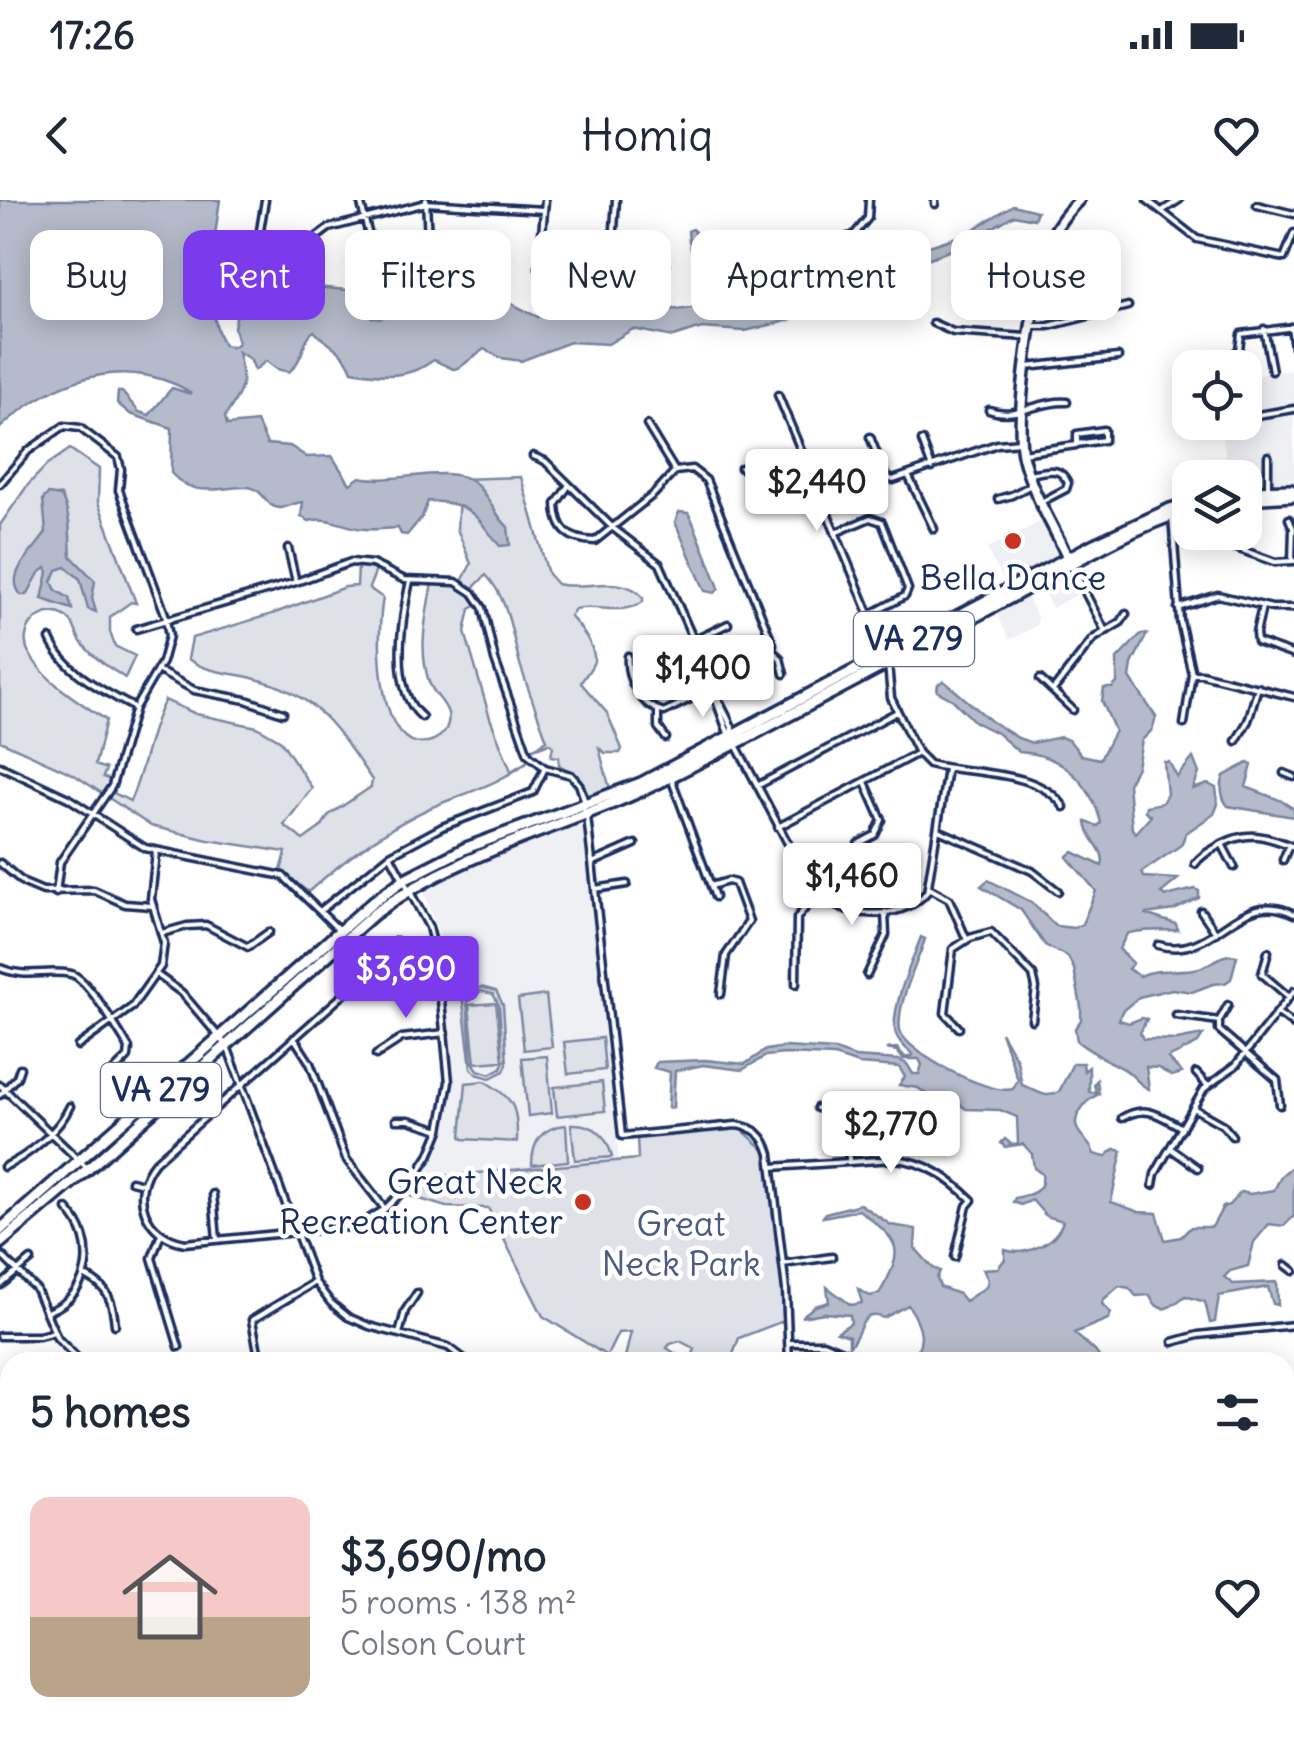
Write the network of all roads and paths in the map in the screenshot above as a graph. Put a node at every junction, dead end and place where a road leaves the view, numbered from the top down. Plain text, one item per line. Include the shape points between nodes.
1 (265, 200) edge
2 (360, 200) edge
3 (545, 200) edge
4 (616, 200) edge
5 (869, 200) edge
6 (1080, 200) edge
7 (1147, 200) edge
8 (1180, 200) edge
9 (426, 202) edge
10 (491, 203) edge
11 (1257, 205) dead end
12 (544, 210) junction
13 (1161, 212) junction
14 (1294, 214) edge
15 (364, 218) junction
16 (260, 230) edge
17 (324, 230) edge
18 (367, 230) edge
19 (429, 230) edge
20 (542, 230) edge
21 (613, 230) edge
22 (858, 230) edge
23 (1057, 230) edge
24 (1294, 234) edge
25 (1128, 306) dead end
26 (1034, 320) edge
27 (933, 323) dead end
28 (1033, 326) junction
29 (1292, 327) edge
30 (1264, 329) junction
31 (1031, 338) junction
32 (1294, 347) edge
33 (1239, 350) edge
34 (1118, 357) dead end
35 (1027, 367) junction
36 (1272, 371) dead end
37 (778, 396) dead end
38 (1067, 402) dead end
39 (1294, 409) edge
40 (988, 410) dead end
41 (1022, 411) junction
42 (1262, 415) edge
43 (648, 424) dead end
44 (870, 438) dead end
45 (922, 441) dead end
46 (1020, 442) junction
47 (1077, 444) junction
48 (1022, 453) junction
49 (802, 454) junction
50 (533, 456) dead end
51 (1268, 456) dead end
52 (741, 468) dead end
53 (932, 468) junction
54 (882, 469) junction
55 (675, 470) junction
56 (1028, 474) junction
57 (908, 476) junction
58 (858, 480) dead end
59 (0, 484) edge
60 (1033, 484) junction
61 (569, 485) junction
62 (1268, 489) junction
63 (1262, 491) edge
64 (1294, 493) edge
65 (1262, 494) edge
66 (998, 498) dead end
67 (1042, 502) junction
68 (1171, 512) joint
69 (1289, 518) dead end
70 (613, 528) junction
71 (934, 529) dead end
72 (835, 533) junction
73 (288, 548) dead end
74 (1242, 550) edge
75 (1069, 561) junction
76 (1293, 561) edge
77 (410, 581) junction
78 (296, 582) junction
79 (1262, 607) junction
80 (1178, 608) junction
81 (1294, 608) edge
82 (870, 614) junction
83 (1126, 614) dead end
84 (168, 622) junction
85 (728, 624) dead end
86 (136, 629) dead end
87 (1104, 630) junction
88 (50, 639) dead end
89 (694, 640) junction
90 (772, 651) junction
91 (1294, 654) edge
92 (628, 656) dead end
93 (887, 658) junction
94 (664, 659) dead end
95 (157, 670) junction
96 (784, 674) dead end
97 (1192, 674) junction
98 (1040, 679) dead end
99 (1258, 687) junction
100 (713, 689) junction
101 (1054, 690) junction
102 (1294, 697) edge
103 (135, 708) junction
104 (1072, 710) dead end
105 (658, 711) junction
106 (897, 712) junction
107 (283, 713) dead end
108 (422, 717) dead end
109 (1184, 724) dead end
110 (666, 738) dead end
111 (733, 739) junction
112 (1236, 740) dead end
113 (918, 753) junction
114 (0, 766) edge
115 (545, 768) junction
116 (947, 769) junction
117 (669, 772) junction
118 (1284, 772) dead end
119 (1294, 777) edge
120 (865, 782) junction
121 (757, 786) junction
122 (1064, 807) dead end
123 (586, 808) junction
124 (94, 816) junction
125 (778, 828) junction
126 (938, 830) junction
127 (636, 844) dead end
128 (858, 844) dead end
129 (1222, 844) junction
130 (1291, 846) edge
131 (156, 852) junction
132 (390, 855) junction
133 (1283, 860) dead end
134 (0, 863) edge
135 (592, 863) junction
136 (1195, 864) dead end
137 (1234, 867) dead end
138 (408, 883) junction
139 (627, 884) dead end
140 (711, 886) junction
141 (929, 888) junction
142 (595, 889) junction
143 (1058, 891) dead end
144 (56, 893) junction
145 (817, 894) junction
146 (715, 897) dead end
147 (152, 906) junction
148 (320, 910) junction
149 (1201, 911) dead end
150 (885, 912) junction
151 (1294, 914) edge
152 (340, 931) junction
153 (269, 932) dead end
154 (162, 933) junction
155 (1216, 933) junction
156 (967, 940) junction
157 (396, 941) dead end
158 (1158, 946) dead end
159 (1268, 952) dead end
160 (437, 960) junction
161 (398, 964) junction
162 (0, 968) edge
163 (156, 974) junction
164 (866, 975) dead end
165 (796, 984) dead end
166 (1294, 991) edge
167 (720, 994) dead end
168 (1289, 997) junction
169 (1228, 1005) dead end
170 (1277, 1012) junction
171 (1176, 1015) dead end
172 (1032, 1020) dead end
173 (1218, 1021) junction
174 (111, 1023) junction
175 (1294, 1026) edge
176 (959, 1028) dead end
177 (446, 1033) junction
178 (294, 1038) junction
179 (224, 1041) junction
180 (78, 1046) dead end
181 (376, 1054) dead end
182 (1245, 1054) junction
183 (20, 1068) dead end
184 (112, 1073) dead end
185 (1196, 1073) dead end
186 (242, 1084) junction
187 (0, 1085) edge
188 (1208, 1085) junction
189 (5, 1090) junction
190 (0, 1096) edge
191 (874, 1105) dead end
192 (1280, 1105) dead end
193 (70, 1106) dead end
194 (817, 1108) dead end
195 (1193, 1108) junction
196 (846, 1110) junction
197 (1122, 1118) dead end
198 (396, 1120) dead end
199 (1182, 1128) junction
200 (440, 1130) junction
201 (50, 1133) junction
202 (1232, 1136) dead end
203 (1170, 1148) junction
204 (849, 1162) junction
205 (84, 1166) junction
206 (772, 1167) junction
207 (4, 1168) dead end
208 (1198, 1168) dead end
209 (131, 1181) dead end
210 (142, 1184) junction
211 (1153, 1185) dead end
212 (213, 1194) dead end
213 (67, 1209) dead end
214 (385, 1209) junction
215 (0, 1230) edge
216 (296, 1233) junction
217 (161, 1234) junction
218 (217, 1240) junction
219 (0, 1243) edge
220 (0, 1254) edge
221 (832, 1257) dead end
222 (955, 1257) dead end
223 (31, 1260) dead end
224 (783, 1264) junction
225 (1286, 1265) dead end
226 (17, 1272) junction
227 (1294, 1272) edge
228 (85, 1276) junction
229 (315, 1282) junction
230 (0, 1285) edge
231 (418, 1293) dead end
232 (47, 1312) junction
233 (115, 1325) dead end
234 (1294, 1325) edge
235 (54, 1332) junction
236 (399, 1334) junction
237 (0, 1336) edge
238 (1173, 1342) dead end
239 (790, 1343) junction
240 (179, 1347) dead end
241 (71, 1352) edge
242 (258, 1352) edge
243 (455, 1352) edge
244 (790, 1352) edge
245 (844, 1352) edge

1 - 16 street
2 - 15 street
3 - 12 street
4 - 21 street
5 - 22 street via 868,218
6 - 23 street
7 - 13 street
8 - 13 street
9 - 10 street
9 - 15 street
9 - 19 street
10 - 12 street
11 - 14 street
12 - 20 street
13 - 24 street via 1202,241 1282,258
15 - 17 street
15 - 18 street
25 - 28 street
26 - 28 street
27 - 31 street via 952,332
28 - 31 street
29 - 30 street
29 - 32 street
30 - 33 street via 1239,336
30 - 36 street
31 - 35 street
34 - 35 street
35 - 41 street
37 - 49 street
38 - 41 street
39 - 42 street
40 - 41 street
41 - 46 street
43 - 55 street
44 - 54 street
45 - 53 street
46 - 48 street
46 - 53 street
47 - 47 street via 1104,440 1106,431 1077,434
47 - 48 street
48 - 56 street
49 - 52 street via 757,471
49 - 72 street
50 - 61 street
51 - 62 street
53 - 57 street
54 - 57 street via 893,480
54 - 58 street
55 - 70 street
55 - 90 street via 692,469 706,480
56 - 60 street
56 - 67 street via 1064,473 1066,489
57 - 71 street
59 - 84 street via 64,426 80,428 112,451 121,465 119,490
60 - 66 street
60 - 67 street
61 - 70 street
61 - 70 street via 556,504 563,532 596,541
62 - 63 main road
62 - 64 main road
64 - 65 main road
67 - 75 street
68 - 75 main road, VA 279
68 - 80 street
69 - 76 street
70 - 89 street via 660,564
72 - 82 street
72 - 82 street via 878,518 896,554 908,592
73 - 78 street
74 - 76 street
75 - 87 street
75 - 93 main road, VA 279
77 - 78 street via 350,562
77 - 108 street via 400,651 411,702
77 - 115 street via 446,579 477,597 526,750
78 - 84 street
79 - 80 street via 1212,595
79 - 81 street
79 - 91 street via 1257,642
80 - 97 street
82 - 93 street
83 - 87 street
84 - 86 street
84 - 95 street via 169,643
85 - 89 street
87 - 101 street
88 - 103 street via 82,676
89 - 94 street
89 - 100 street
90 - 96 street
90 - 100 street
92 - 105 street via 631,682
93 - 106 street
93 - 111 main road, VA 279
95 - 103 street
95 - 107 street via 194,690
97 - 99 street
97 - 109 street
98 - 101 street
99 - 102 street
99 - 112 street
100 - 105 street
100 - 111 street
101 - 104 street
103 - 124 street via 116,776
105 - 110 street
106 - 113 street
106 - 121 street
111 - 117 main road, VA 279
111 - 121 street
113 - 116 street
113 - 120 street
114 - 124 street
115 - 123 street via 574,778
115 - 132 street via 529,794
116 - 122 street via 1034,782
116 - 126 street
117 - 123 main road, VA 279
117 - 140 street
118 - 119 street
120 - 125 street
120 - 128 street via 882,820 875,835
121 - 125 street
123 - 135 street
123 - 138 main road, VA 279
124 - 131 street
124 - 144 street via 60,862
125 - 145 street
126 - 141 street
126 - 143 street via 1032,871
127 - 135 street
129 - 130 street via 1250,834
129 - 136 street
129 - 137 street
130 - 133 street
131 - 147 street
131 - 148 street via 284,876
132 - 138 street
132 - 148 street
134 - 144 street via 31,887
135 - 142 street
138 - 152 main road, VA 279
138 - 160 street
138 - 179 main road, VA 279
139 - 142 street
140 - 146 street
140 - 167 street via 737,885 750,921 726,955
141 - 150 street via 917,902
141 - 156 street via 949,899
142 - 206 street via 622,1136 747,1127 766,1142
144 - 147 street via 89,889 125,904
145 - 150 street via 850,911
145 - 165 street via 797,918
147 - 154 street
148 - 152 street
149 - 155 street
150 - 164 street via 886,935
151 - 155 street via 1261,906
152 - 179 main road, VA 279
153 - 154 street via 248,948 206,925
154 - 163 street via 164,955
155 - 158 street via 1190,947
156 - 172 street via 994,934 1030,972 1036,984
156 - 176 street via 951,952 944,1010
157 - 161 street
159 - 168 street via 1262,974
160 - 161 street
160 - 177 street
161 - 178 street via 370,972
162 - 174 street via 76,975
163 - 174 street via 138,1002
163 - 179 street
166 - 168 street
168 - 170 street
169 - 173 street
170 - 175 street
170 - 182 street
171 - 173 street
173 - 182 street via 1222,1036
174 - 180 street
174 - 184 street via 130,1051
177 - 181 street via 402,1038
177 - 200 street via 449,1082
178 - 186 street
178 - 214 street via 346,1160
179 - 186 street
179 - 205 main road, VA 279
182 - 188 street
182 - 192 street via 1277,1080
183 - 189 street
185 - 188 street
186 - 210 street via 155,1162
186 - 216 street
187 - 189 street
188 - 195 street
189 - 190 street
189 - 201 street
191 - 196 street
193 - 201 street
194 - 196 street
195 - 199 street
195 - 202 street
196 - 204 street
197 - 199 street via 1149,1109
198 - 200 street
199 - 203 street
200 - 214 street via 411,1183
201 - 205 street
201 - 207 street
203 - 208 street
203 - 211 street
204 - 206 street
204 - 222 street via 908,1160 961,1190 972,1200
205 - 215 main road, VA 279
205 - 219 main road, VA 279
206 - 224 street
209 - 210 street
210 - 217 street via 145,1213
212 - 218 street
213 - 228 street via 84,1243
214 - 216 street via 348,1227
216 - 218 street
216 - 229 street
217 - 218 street via 184,1243
217 - 240 street via 152,1258
220 - 226 street
221 - 224 street
223 - 226 street
224 - 239 street
225 - 227 street
226 - 230 street
226 - 232 street
228 - 232 street via 74,1298
228 - 233 street via 106,1291
229 - 236 street via 348,1317
229 - 242 street via 252,1320
231 - 236 street
232 - 235 street
234 - 238 street
235 - 237 street
235 - 241 street
236 - 243 street
239 - 244 street
239 - 245 street via 822,1343

